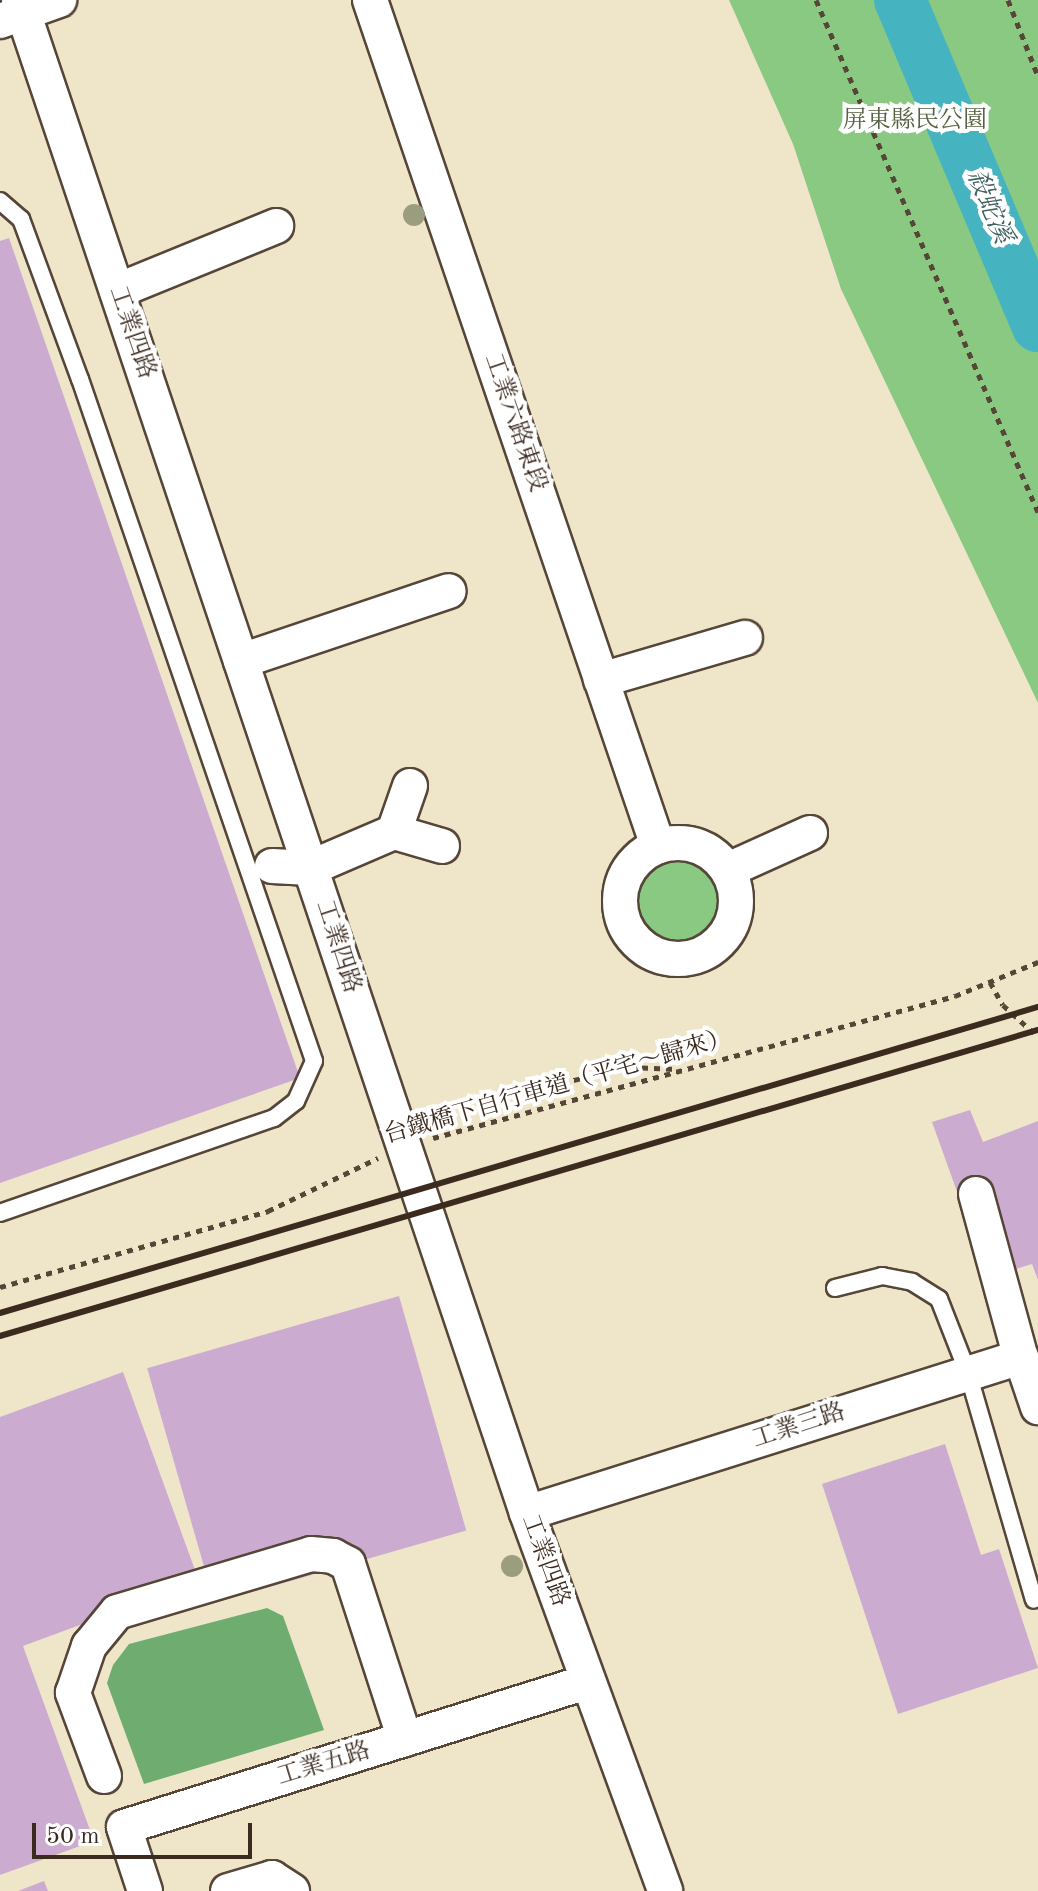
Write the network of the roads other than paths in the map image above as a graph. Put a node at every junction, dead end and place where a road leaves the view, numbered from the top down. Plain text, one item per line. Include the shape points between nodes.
1 (59, 0) edge
2 (370, 0) edge
3 (14, 11) edge
4 (0, 201) edge
5 (276, 226) dead end
6 (117, 291) junction
7 (449, 591) dead end
8 (745, 638) dead end
9 (241, 661) junction
10 (601, 680) junction
11 (410, 786) dead end
12 (394, 832) junction
13 (810, 833) dead end
14 (442, 846) dead end
15 (658, 846) junction
16 (272, 866) dead end
17 (310, 868) junction
18 (728, 870) junction
19 (976, 1194) dead end
20 (0, 1213) edge
21 (835, 1288) dead end
22 (1021, 1358) junction
23 (968, 1373) junction
24 (1038, 1407) edge
25 (527, 1513) junction
26 (1034, 1600) dead end
27 (588, 1682) junction
28 (405, 1739) junction
29 (104, 1776) dead end
30 (145, 1891) edge
31 (228, 1891) edge
32 (292, 1891) edge
33 (665, 1891) edge

1 - 3 street
2 - 10 street, 工業六路東段
3 - 6 street, 工業四路
4 - 20 lane via 21,219 80,379 314,1061 296,1101 274,1118
5 - 6 street
6 - 9 street, 工業四路
7 - 9 street
8 - 10 street
9 - 17 street, 工業四路
10 - 15 street, 工業六路東段
11 - 12 street
12 - 14 street
12 - 17 street
13 - 18 street
15 - 18 street via 700,846
15 - 18 street via 633,864 620,899 632,936 664,958 703,954 731,926 735,887
16 - 17 street
17 - 25 street, 工業四路
19 - 22 street
21 - 23 lane via 882,1276 927,1289 948,1316
22 - 23 street, 工業三路
22 - 24 street
23 - 25 street, 工業三路
23 - 26 lane
25 - 27 street, 工業四路
27 - 28 street, 工業五路
27 - 33 street, 工業四路
28 - 29 street via 348,1564 311,1554 117,1612 83,1657 73,1693
28 - 30 street, 工業五路 via 124,1827
31 - 32 street via 272,1878

